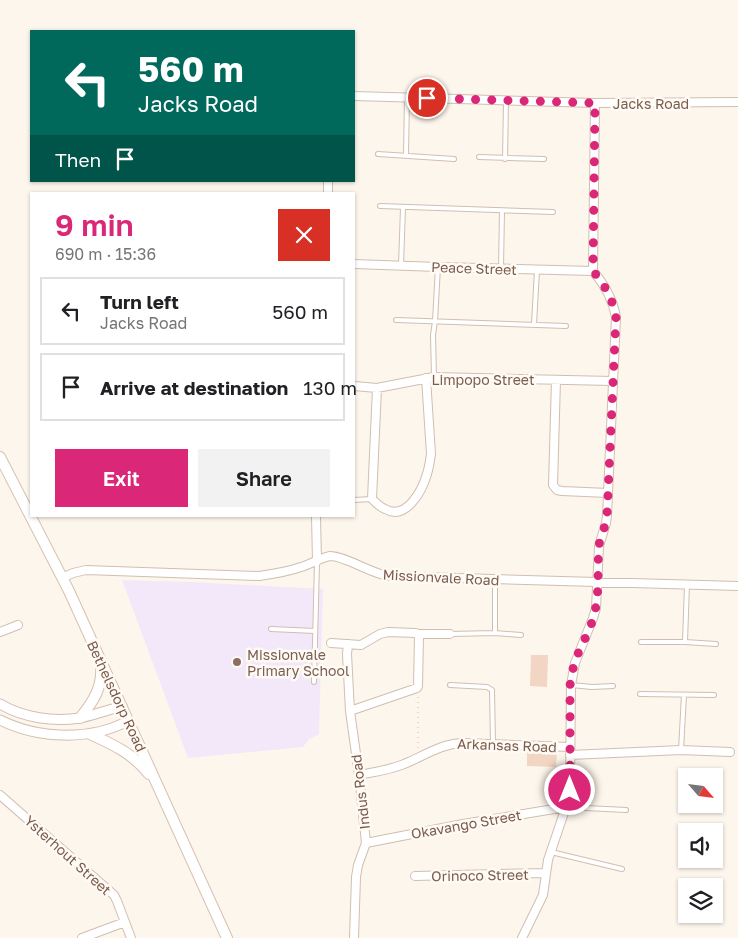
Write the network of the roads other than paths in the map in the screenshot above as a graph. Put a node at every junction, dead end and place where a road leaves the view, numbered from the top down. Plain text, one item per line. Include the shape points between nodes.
1 (355, 96) edge
2 (407, 98) junction
3 (506, 100) junction
4 (738, 102) edge
5 (595, 103) junction
6 (378, 154) dead end
7 (406, 155) junction
8 (479, 158) dead end
9 (505, 158) junction
10 (454, 159) dead end
11 (544, 160) dead end
12 (380, 206) dead end
13 (403, 208) junction
14 (502, 211) junction
15 (553, 212) dead end
16 (355, 264) edge
17 (401, 265) junction
18 (438, 267) junction
19 (501, 268) junction
20 (537, 270) junction
21 (593, 271) junction
22 (396, 320) dead end
23 (436, 321) junction
24 (534, 324) junction
25 (566, 326) dead end
26 (430, 378) junction
27 (556, 380) junction
28 (613, 381) junction
29 (355, 386) edge
30 (377, 388) junction
31 (0, 457) edge
32 (608, 493) junction
33 (372, 499) junction
34 (355, 500) edge
35 (30, 516) edge
36 (31, 517) edge
37 (316, 517) edge
38 (318, 561) junction
39 (62, 578) junction
40 (495, 580) junction
41 (598, 582) junction
42 (687, 584) junction
43 (738, 586) edge
44 (18, 624) dead end
45 (271, 629) dead end
46 (315, 631) junction
47 (0, 632) edge
48 (418, 634) junction
49 (450, 634) joint
50 (495, 634) junction
51 (522, 635) dead end
52 (641, 642) dead end
53 (685, 642) junction
54 (331, 643) dead end
55 (348, 644) junction
56 (716, 644) dead end
57 (101, 659) junction
58 (314, 682) dead end
59 (450, 685) dead end
60 (570, 685) junction
61 (613, 686) dead end
62 (640, 694) dead end
63 (684, 695) junction
64 (714, 696) dead end
65 (0, 704) edge
66 (122, 706) junction
67 (350, 711) junction
68 (80, 718) junction
69 (0, 720) edge
70 (128, 721) junction
71 (90, 734) junction
72 (493, 744) junction
73 (681, 750) junction
74 (570, 751) junction
75 (734, 752) edge
76 (359, 775) junction
77 (158, 784) junction
78 (0, 795) edge
79 (566, 808) junction
80 (626, 810) dead end
81 (366, 843) junction
82 (551, 852) junction
83 (622, 869) dead end
84 (546, 873) junction
85 (414, 876) dead end
86 (125, 922) junction
87 (82, 938) edge
88 (131, 938) edge
89 (227, 938) edge
90 (354, 938) edge
91 (522, 938) edge

1 - 2 street, Jacks Road
2 - 3 street, Jacks Road
2 - 7 lane
3 - 5 street, Jacks Road
3 - 9 lane
4 - 5 street, Jacks Road
5 - 21 street
6 - 7 lane
7 - 10 lane
8 - 9 lane
9 - 11 lane
12 - 13 lane
13 - 14 lane
13 - 17 lane
14 - 15 lane
14 - 19 lane
16 - 17 street, Peace Street
17 - 18 street, Peace Street
18 - 19 street, Peace Street
18 - 23 lane
19 - 20 street, Peace Street
20 - 21 street, Peace Street
20 - 24 lane
21 - 28 street via 608,293 616,317
22 - 23 lane
23 - 24 lane
23 - 26 lane
24 - 25 lane
26 - 27 street, Limpopo Street
26 - 30 street, Limpopo Street
26 - 33 street via 430,454 424,484 403,511 385,510
27 - 28 street, Limpopo Street
27 - 32 street via 553,485 562,491
28 - 32 street
29 - 30 street, Limpopo Street
30 - 33 street
31 - 35 main road, Bethelsdorp Road
32 - 41 street via 606,523 599,546
33 - 34 lane
36 - 39 main road, Bethelsdorp Road
37 - 38 street
38 - 39 street, Missionvale Road via 281,573 259,576 86,570
38 - 40 street, Missionvale Road via 331,556 388,576
38 - 46 lane
39 - 57 main road, Bethelsdorp Road
40 - 41 street, Missionvale Road
40 - 50 lane
41 - 42 street, Missionvale Road
41 - 60 street via 596,608
42 - 43 street, Missionvale Road
42 - 53 lane
44 - 47 street
45 - 46 lane
46 - 58 lane
48 - 49 street
48 - 55 street via 388,632 361,645
48 - 67 street via 417,688
49 - 50 lane
50 - 51 lane
52 - 53 lane
53 - 56 lane
54 - 55 street
55 - 67 street, Indus Road
57 - 66 main road, Bethelsdorp Road
57 - 68 main road via 97,695
59 - 72 lane via 491,688
60 - 61 lane
60 - 74 street
62 - 63 lane
63 - 64 lane
63 - 73 lane
65 - 68 street via 35,717
66 - 68 street
66 - 70 main road, Bethelsdorp Road
67 - 76 street, Indus Road
69 - 71 street via 31,731
70 - 71 street
70 - 77 main road, Bethelsdorp Road
71 - 77 main road via 122,749
72 - 74 street, Arkansas Road
72 - 76 street, Arkansas Road via 452,743 397,767
73 - 74 street, Arkansas Road
73 - 75 street, Arkansas Road
74 - 79 street via 570,790
76 - 81 street, Indus Road
77 - 89 main road, Bethelsdorp Road
78 - 86 street, Ysterhout Street via 114,895
79 - 80 lane
79 - 81 street, Okavango Street
79 - 82 street
81 - 90 street, Indus Road via 356,877
82 - 83 lane
82 - 84 street
84 - 85 street, Orinoco Street
84 - 91 street via 543,894
86 - 87 street
86 - 88 street, Ysterhout Street

